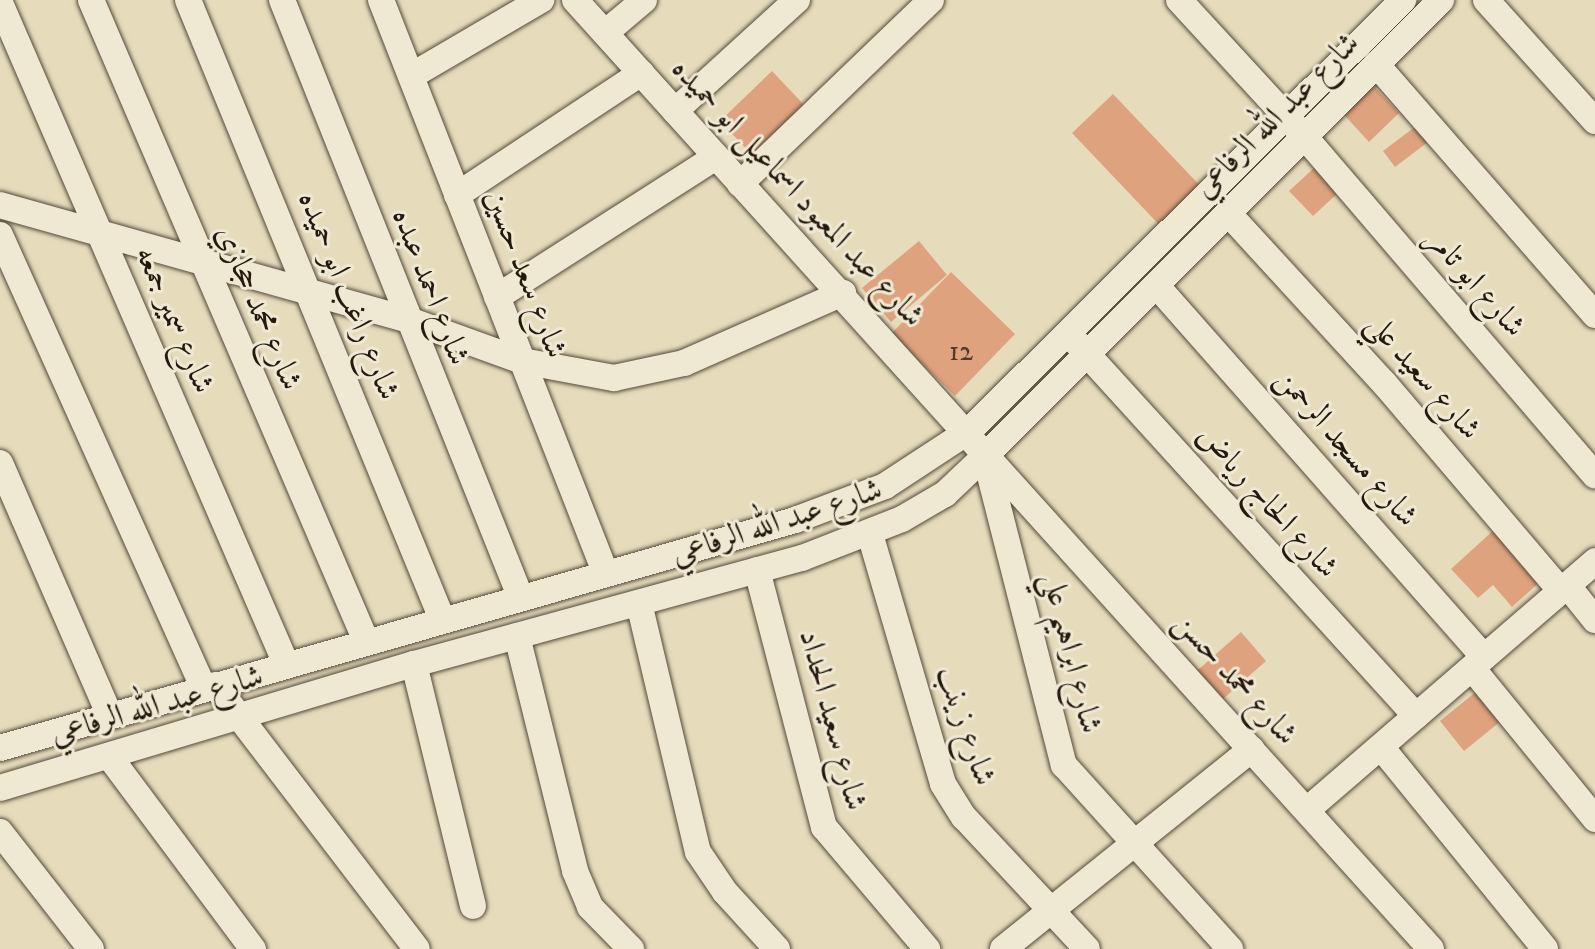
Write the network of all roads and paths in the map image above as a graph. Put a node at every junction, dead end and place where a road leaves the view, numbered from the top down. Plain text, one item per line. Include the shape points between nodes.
1 (91, 0) edge
2 (188, 0) edge
3 (282, 0) edge
4 (381, 0) edge
5 (541, 0) edge
6 (575, 0) edge
7 (644, 0) edge
8 (797, 0) edge
9 (931, 0) edge
10 (1179, 0) edge
11 (1403, 0) edge
12 (1441, 0) edge
13 (1486, 0) edge
14 (0, 3) edge
15 (605, 33) junction
16 (1376, 64) junction
17 (641, 73) junction
18 (411, 76) junction
19 (675, 111) junction
20 (1286, 116) junction
21 (1595, 121) edge
22 (1304, 136) junction
23 (716, 157) junction
24 (740, 184) junction
25 (457, 195) junction
26 (0, 205) edge
27 (1228, 213) junction
28 (99, 233) junction
29 (0, 235) edge
30 (201, 262) junction
31 (1156, 285) junction
32 (311, 293) junction
33 (843, 293) junction
34 (497, 297) junction
35 (1595, 315) edge
36 (406, 319) junction
37 (1067, 333) junction
38 (1087, 354) junction
39 (522, 361) junction
40 (969, 431) junction
41 (986, 455) junction
42 (0, 463) edge
43 (1595, 475) edge
44 (870, 534) junction
45 (1595, 561) edge
46 (757, 570) junction
47 (605, 572) junction
48 (1564, 588) junction
49 (520, 596) junction
50 (639, 603) junction
51 (442, 619) junction
52 (1595, 620) edge
53 (517, 636) junction
54 (366, 641) junction
55 (1478, 663) junction
56 (286, 664) junction
57 (414, 664) junction
58 (209, 687) junction
59 (110, 716) junction
60 (1416, 716) junction
61 (239, 718) junction
62 (1381, 747) junction
63 (0, 748) edge
64 (1252, 749) junction
65 (109, 756) junction
66 (0, 788) edge
67 (1307, 810) junction
68 (1595, 819) edge
69 (0, 832) edge
70 (1134, 844) junction
71 (473, 906) dead end
72 (1052, 910) junction
73 (618, 945) edge
74 (91, 949) edge
75 (253, 949) edge
76 (417, 949) edge
77 (777, 949) edge
78 (927, 949) edge
79 (1003, 949) edge
80 (1087, 949) edge
81 (1230, 949) edge
82 (1431, 949) edge
83 (1545, 949) edge

1 - 30 street, شارع محمد حجازي
2 - 32 street, شارع راغب ابو حميده
3 - 36 street, شارع احمد عبده
4 - 18 street, شارع سعد حسين
5 - 18 street
6 - 15 street, شارع عبد المعبود اسماعيل ابو حميده
7 - 15 street
8 - 19 street
9 - 24 street
10 - 20 street, شارع ابو تامر
11 - 20 street, شارع عبد الله الرفاعي
12 - 16 street, شارع عبد الله الرفاعي
13 - 21 street
14 - 28 street, شارع سمير جمعه
15 - 17 street, شارع عبد المعبود اسماعيل ابو حميده
16 - 22 street, شارع عبد الله الرفاعي
16 - 35 street
17 - 19 street, شارع عبد المعبود اسماعيل ابو حميده
17 - 25 street
18 - 25 street, شارع سعد حسين
19 - 23 street, شارع عبد المعبود اسماعيل ابو حميده
20 - 22 street, شارع ابو تامر
20 - 37 street, شارع عبد الله الرفاعي
22 - 27 street, شارع عبد الله الرفاعي
22 - 43 street, شارع ابو تامر
23 - 24 street, شارع عبد المعبود اسماعيل ابو حميده
23 - 34 street
24 - 33 street, شارع عبد المعبود اسماعيل ابو حميده
25 - 34 street, شارع سعد حسين
26 - 28 street
27 - 31 street, شارع عبد الله الرفاعي
27 - 48 street, شارع سعيد علي
28 - 30 street
28 - 56 street, شارع سمير جمعه
29 - 58 street
30 - 32 street
30 - 54 street, شارع محمد حجازي
31 - 38 street, شارع عبد الله الرفاعي
31 - 55 street, شارع مسجد الرحمن
32 - 36 street
32 - 51 street, شارع راغب ابو حميده
33 - 39 street via 644,375 614,378
33 - 40 street, شارع عبد المعبود اسماعيل ابو حميده
34 - 39 street, شارع سعد حسين
36 - 39 street
36 - 49 street, شارع احمد عبده
37 - 38 street, شارع الحاج رياض
37 - 40 street, شارع عبد الله الرفاعي
38 - 41 street, شارع عبد الله الرفاعي
38 - 60 street, شارع الحاج رياض
39 - 47 street, شارع سعد حسين
40 - 41 street, شارع عبد المعبود اسماعيل ابو حميده
40 - 47 street, شارع عبد الله الرفاعي via 928,461 849,503
41 - 44 street, شارع عبد الله الرفاعي via 945,494
41 - 64 street, شارع محمد حسن
41 - 70 street, شارع ابراهيم علي via 1064,765
42 - 59 street
44 - 46 street, شارع عبد الله الرفاعي
44 - 72 street, شارع زينب via 943,784 964,817
45 - 48 street
46 - 50 street, شارع عبد الله الرفاعي
46 - 78 street, شارع سعيد الحداد via 824,827
47 - 49 street, شارع عبد الله الرفاعي
48 - 52 street, شارع سعيد علي
48 - 55 street
49 - 51 street, شارع عبد الله الرفاعي
50 - 53 street, شارع عبد الله الرفاعي
50 - 77 street via 698,852 725,892
51 - 54 street, شارع عبد الله الرفاعي
53 - 57 street, شارع عبد الله الرفاعي
53 - 73 street via 575,871 590,907
54 - 56 street, شارع عبد الله الرفاعي
55 - 60 street
55 - 68 street, شارع مسجد الرحمن
56 - 58 street, شارع عبد الله الرفاعي
57 - 61 street, شارع عبد الله الرفاعي
57 - 71 street
58 - 59 street, شارع عبد الله الرفاعي
58 - 61 street
59 - 63 street, شارع عبد الله الرفاعي
60 - 62 street
61 - 65 street, شارع عبد الله الرفاعي
61 - 76 street
62 - 67 street
62 - 83 street
64 - 67 street, شارع محمد حسن
64 - 70 street
65 - 66 street, شارع عبد الله الرفاعي
65 - 75 street
67 - 82 street, شارع محمد حسن
69 - 74 street
70 - 72 street
70 - 81 street, شارع ابراهيم علي
72 - 79 street
72 - 80 street, شارع زينب

